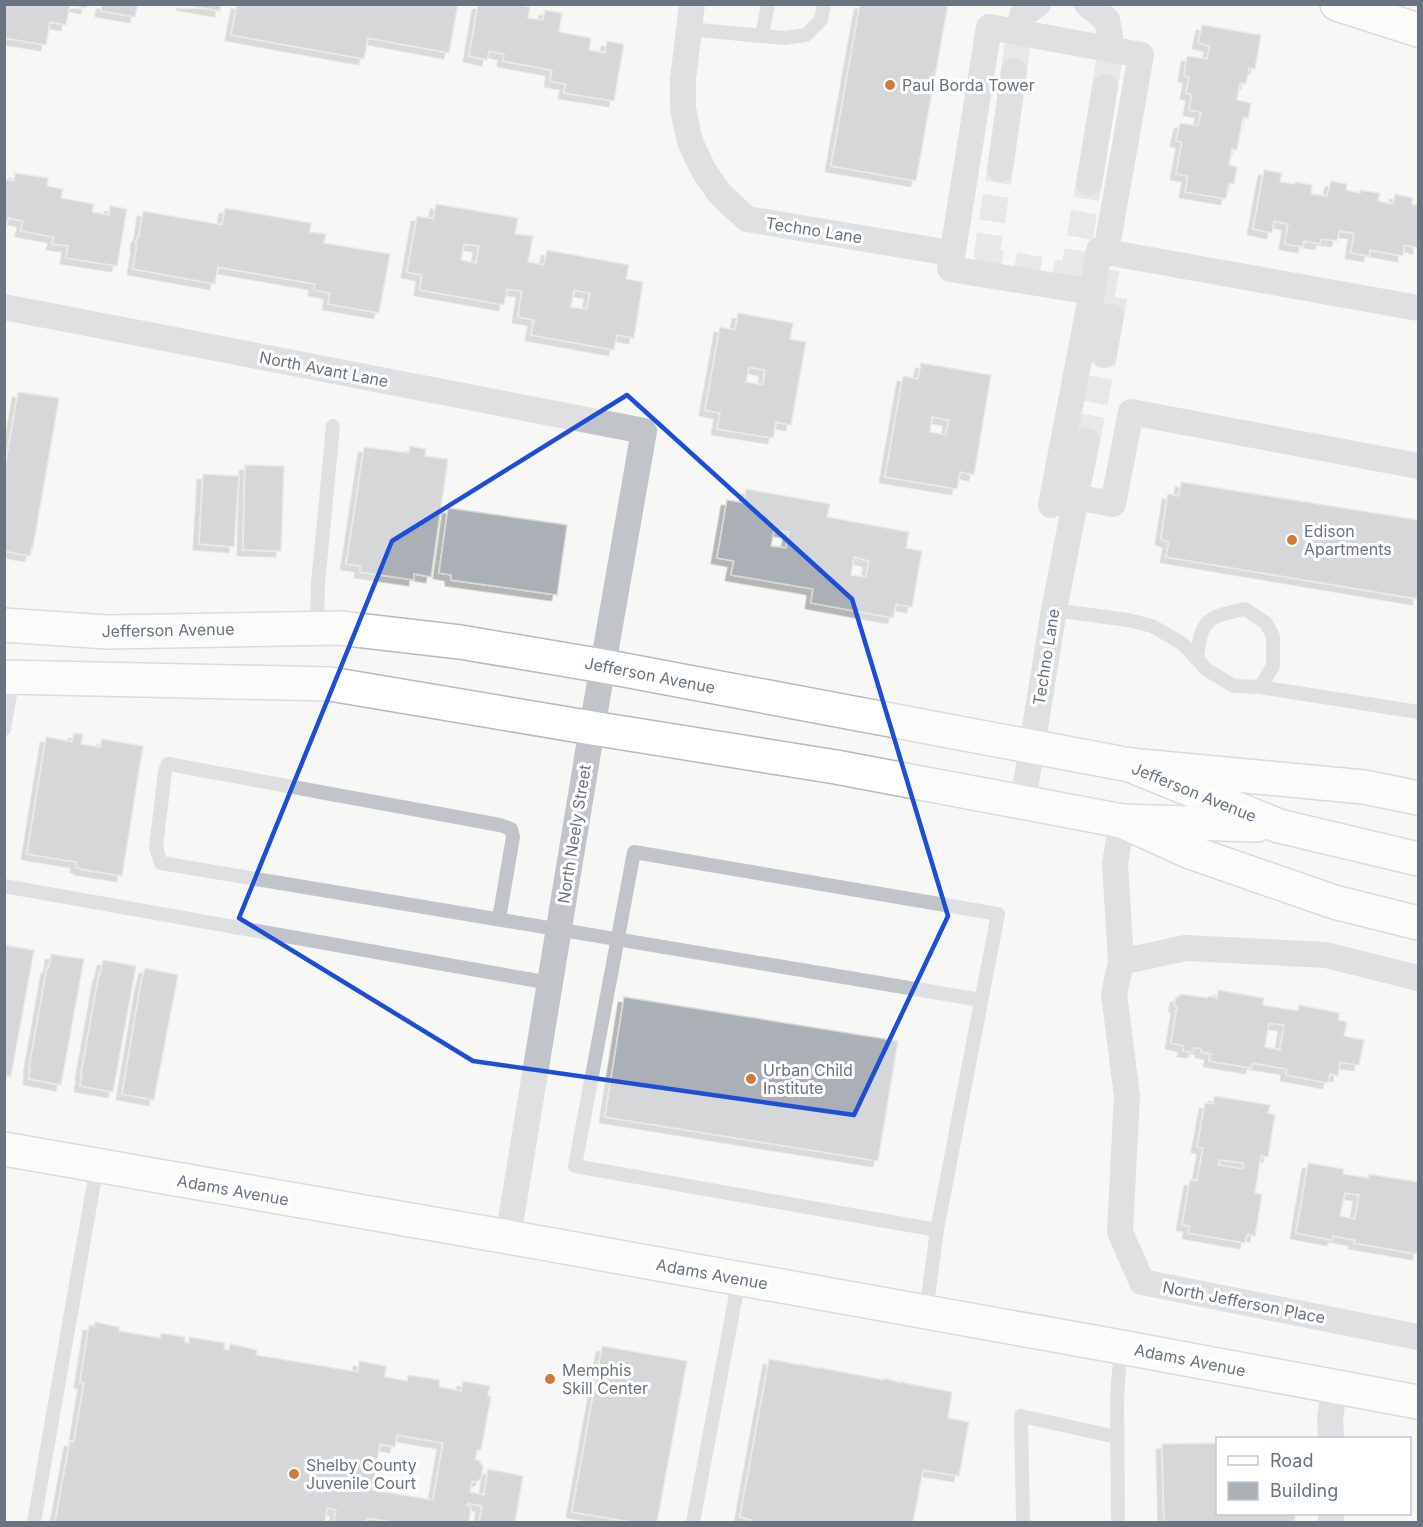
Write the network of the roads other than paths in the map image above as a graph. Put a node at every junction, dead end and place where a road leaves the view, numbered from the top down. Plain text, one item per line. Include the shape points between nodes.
1 (768, 4) edge
2 (824, 4) edge
3 (1087, 4) edge
4 (1337, 4) edge
5 (691, 17) edge
6 (1419, 30) edge
7 (762, 36) junction
8 (1110, 37) tunnel mouth
9 (1014, 71) tunnel mouth
10 (1105, 87) tunnel mouth
11 (1000, 169) tunnel mouth
12 (1089, 183) tunnel mouth
13 (938, 251) tunnel mouth
14 (1106, 252) junction
15 (1092, 292) junction
16 (4, 307) edge
17 (1419, 308) edge
18 (1111, 316) tunnel mouth
19 (1104, 355) tunnel mouth
20 (333, 426) dead end
21 (644, 431) joint
22 (1088, 441) tunnel mouth
23 (1419, 466) edge
24 (1078, 485) dead end
25 (1059, 504) junction
26 (1054, 610) junction
27 (4, 625) edge
28 (317, 628) junction
29 (1197, 660) junction
30 (603, 666) junction
31 (9, 677) edge
32 (1260, 687) junction
33 (1419, 712) edge
34 (592, 728) junction
35 (4, 729) edge
36 (1032, 746) junction
37 (1130, 765) junction
38 (1419, 798) edge
39 (1023, 802) junction
40 (1122, 821) junction
41 (1279, 826) junction
42 (1419, 859) edge
43 (4, 886) edge
44 (500, 919) junction
45 (1419, 923) edge
46 (559, 929) junction
47 (618, 939) junction
48 (1121, 962) junction
49 (1419, 978) edge
50 (550, 983) junction
51 (981, 1000) junction
52 (4, 1149) edge
53 (97, 1166) junction
54 (937, 1230) junction
55 (508, 1237) junction
56 (739, 1279) junction
57 (926, 1312) junction
58 (1419, 1337) edge
59 (1121, 1347) junction
60 (1335, 1387) junction
61 (1419, 1402) edge
62 (1117, 1437) junction
63 (1331, 1437) edge
64 (34, 1522) edge
65 (693, 1522) edge
66 (1023, 1522) edge
67 (1118, 1522) edge

1 - 7 lane
2 - 7 lane via 821,20 806,35
3 - 8 street via 1107,20
4 - 6 main road
5 - 7 lane
5 - 13 street, Techno Lane via 683,110 690,142 720,194 747,219
9 - 11 street
10 - 12 street
14 - 15 street, Techno Lane via 1099,250
14 - 15 street via 1141,55 989,27 950,269
14 - 17 street via 1203,264
15 - 25 street, Techno Lane via 1078,326
16 - 21 street, North Avant Lane
18 - 19 street
20 - 28 lane
21 - 30 street, North Neely Street
22 - 24 street
23 - 25 street via 1131,412 1113,504
25 - 26 street, Techno Lane
26 - 29 lane via 1152,626 1183,644
26 - 36 street, Techno Lane
27 - 28 main road, Jefferson Avenue via 107,632
28 - 30 main road, Jefferson Avenue via 460,642
29 - 32 lane via 1234,686
29 - 32 lane via 1201,633 1208,622 1245,609 1266,623 1274,636 1273,666
30 - 34 street, North Neely Street
30 - 36 main road, Jefferson Avenue
31 - 34 main road, Jefferson Avenue via 330,684
31 - 35 lane
32 - 33 lane
34 - 39 main road, Jefferson Avenue
34 - 46 street, North Neely Street
36 - 37 main road, Jefferson Avenue
36 - 39 street, Techno Lane
37 - 38 main road via 1364,787
37 - 41 main road, Jefferson Avenue
39 - 40 main road, Jefferson Avenue
40 - 41 main road, Jefferson Avenue
40 - 45 main road via 1190,852 1323,898
40 - 48 street via 1115,864
41 - 42 main road, Jefferson Avenue
43 - 50 lane
44 - 44 lane via 161,863 156,848 168,764 511,829
44 - 46 lane
46 - 47 lane
46 - 50 street, North Neely Street
47 - 51 lane
47 - 51 lane via 634,852 998,914
47 - 54 lane via 575,1166
48 - 49 street via 1185,948 1326,955
48 - 58 street, North Jefferson Place via 1114,994 1127,1096 1120,1232 1142,1282
50 - 55 street, North Neely Street
51 - 54 lane
52 - 53 main road, Adams Avenue
53 - 55 main road, Adams Avenue
53 - 64 lane
54 - 57 lane
55 - 56 main road, Adams Avenue
56 - 57 main road, Adams Avenue
56 - 65 lane
57 - 59 main road, Adams Avenue
59 - 60 main road, Adams Avenue
59 - 62 lane
60 - 61 main road, Adams Avenue
60 - 63 street
62 - 66 lane via 1021,1416
62 - 67 lane

